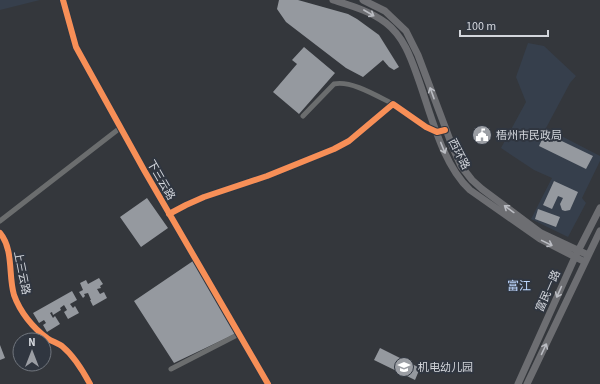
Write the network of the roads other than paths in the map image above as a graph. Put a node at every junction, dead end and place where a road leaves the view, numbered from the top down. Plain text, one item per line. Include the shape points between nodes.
1 (62, 0) edge
2 (333, 0) edge
3 (363, 0) edge
4 (393, 104) junction
5 (303, 116) dead end
6 (120, 128) junction
7 (445, 130) junction
8 (437, 132) junction
9 (600, 208) edge
10 (169, 214) junction
11 (0, 221) edge
12 (600, 231) edge
13 (0, 233) edge
14 (577, 254) junction
15 (586, 258) junction
16 (239, 334) junction
17 (171, 370) dead end
18 (90, 384) edge
19 (268, 384) edge
20 (518, 384) edge
21 (527, 384) edge

1 - 6 street, 下三云路 via 76,47
2 -> 8 main road, 西环路 via 365,10 387,24 404,42
7 -> 3 main road, 西环路 via 418,55 406,31 385,11
4 - 5 street via 364,90 339,83 334,84
4 - 8 street
4 - 10 street via 349,141 334,150 204,197
6 - 10 street, 下三云路
6 - 11 street
7 - 8 street
14 -> 7 main road, 西环路 via 541,233 472,180 462,166
8 -> 14 main road, 西环路 via 452,169 463,184 540,239
9 - 14 main road, 富民一路
10 - 16 street, 下三云路
12 - 15 main road
13 - 18 street, 上三云路 via 9,251 14,295 28,321 73,356
14 - 15 main road
14 -> 20 main road, 富民一路
21 -> 15 main road
16 - 17 street
16 - 19 street, 下三云路

